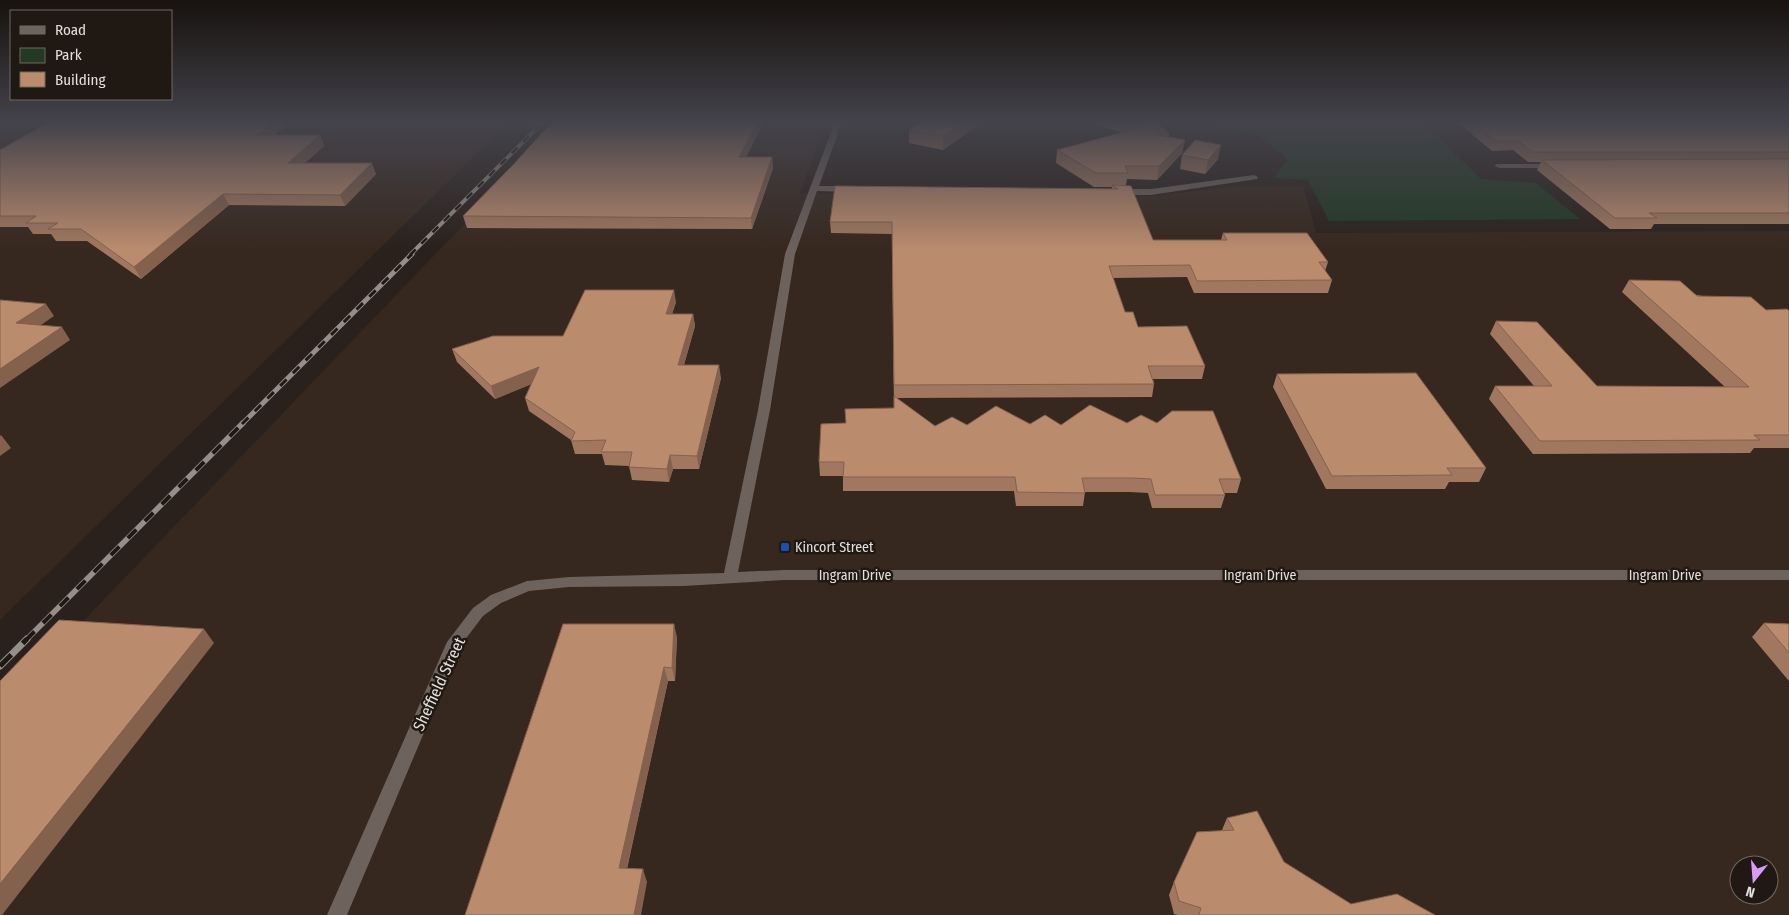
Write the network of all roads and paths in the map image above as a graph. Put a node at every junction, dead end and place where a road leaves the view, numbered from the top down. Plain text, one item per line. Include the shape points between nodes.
1 (822, 165) edge
2 (1499, 166) dead end
3 (1559, 166) edge
4 (1254, 177) dead end
5 (814, 188) junction
6 (860, 189) edge
7 (1114, 192) edge
8 (1789, 575) edge
9 (730, 577) junction
10 (337, 915) edge

1 - 5 street
2 - 3 street
4 - 7 street via 1151,192
5 - 6 street
5 - 9 street via 790,254 764,410
8 - 9 street, Ingram Drive
9 - 10 street, Sheffield Street via 527,586 496,599 478,612 455,642

